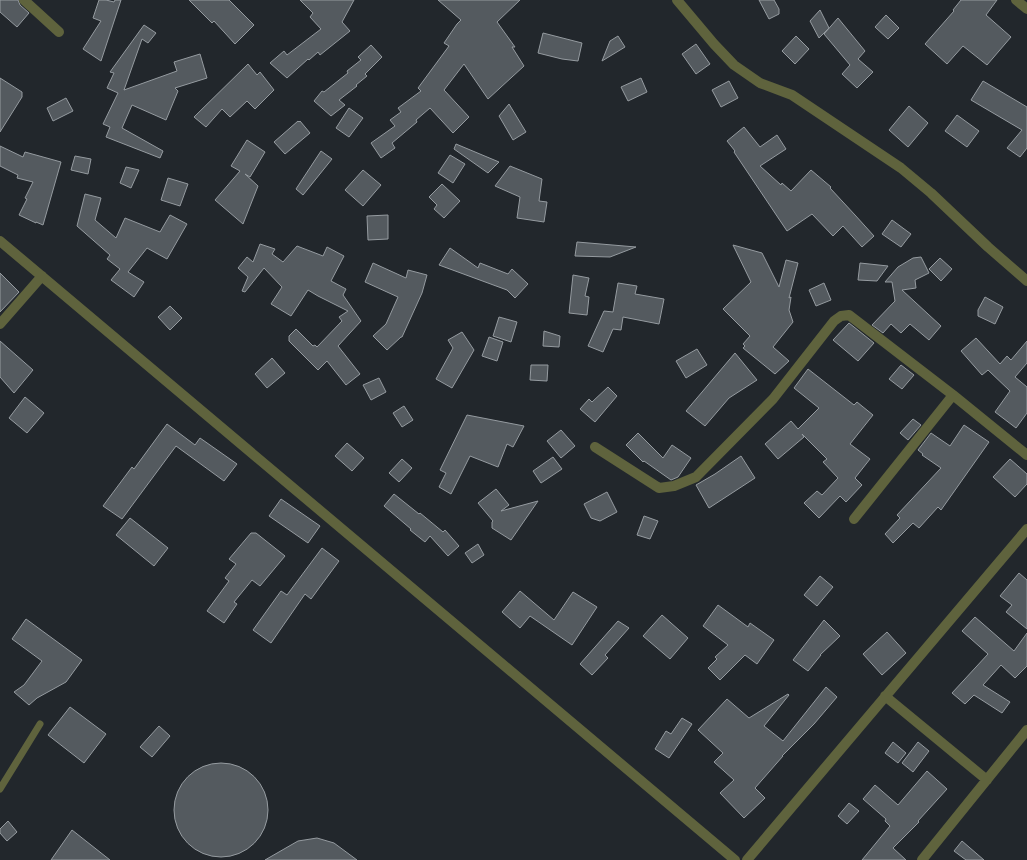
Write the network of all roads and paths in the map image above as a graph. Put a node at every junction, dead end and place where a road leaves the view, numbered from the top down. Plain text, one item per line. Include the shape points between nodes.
1 (24, 0) edge
2 (677, 0) edge
3 (1016, 0) edge
4 (1027, 9) edge
5 (59, 32) dead end
6 (0, 240) edge
7 (42, 276) junction
8 (1027, 281) edge
9 (0, 324) edge
10 (953, 395) junction
11 (595, 446) dead end
12 (1027, 455) edge
13 (854, 519) dead end
14 (1027, 529) edge
15 (885, 696) junction
16 (40, 724) dead end
17 (1027, 730) edge
18 (987, 780) junction
19 (0, 789) edge
20 (735, 860) edge
21 (747, 860) edge
22 (922, 860) edge

1 - 5 street
2 - 8 street via 734,65 760,83 792,95 901,168
3 - 4 street
6 - 7 street
7 - 9 street
7 - 20 street
10 - 11 street via 849,315 841,316 834,321 773,399 696,477 674,486 659,488
10 - 12 street
10 - 13 street
14 - 15 street
15 - 18 street
15 - 21 street
16 - 19 lane
17 - 18 street
18 - 22 street

